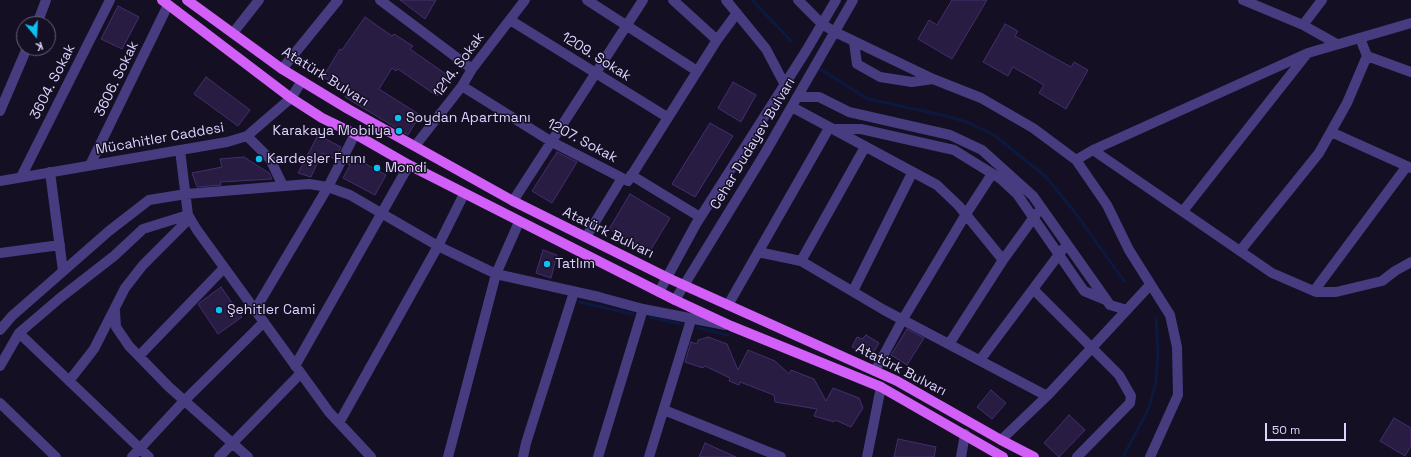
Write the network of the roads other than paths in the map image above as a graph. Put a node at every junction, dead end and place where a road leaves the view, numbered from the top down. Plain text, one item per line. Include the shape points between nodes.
1 (46, 0) edge
2 (110, 0) edge
3 (187, 0) edge
4 (259, 0) edge
5 (338, 0) edge
6 (380, 0) edge
7 (525, 0) edge
8 (586, 0) edge
9 (642, 0) edge
10 (673, 0) edge
11 (726, 0) edge
12 (798, 0) edge
13 (836, 0) edge
14 (853, 0) edge
15 (1243, 0) edge
16 (1322, 0) edge
17 (165, 2) edge
18 (391, 3) edge
19 (737, 13) junction
20 (40, 16) edge
21 (510, 20) junction
22 (1411, 23) edge
23 (822, 24) junction
24 (627, 25) junction
25 (1302, 25) junction
26 (835, 32) junction
27 (233, 33) junction
28 (1360, 38) junction
29 (717, 40) junction
30 (854, 42) junction
31 (1337, 44) junction
32 (1308, 53) junction
33 (24, 56) edge
34 (1367, 56) junction
35 (282, 69) junction
36 (472, 70) junction
37 (697, 71) junction
38 (1411, 72) edge
39 (596, 74) junction
40 (933, 79) junction
41 (302, 81) junction
42 (785, 85) junction
43 (462, 86) junction
44 (797, 97) junction
45 (291, 98) junction
46 (792, 107) junction
47 (0, 111) edge
48 (667, 117) junction
49 (831, 129) junction
50 (1331, 132) junction
51 (355, 134) junction
52 (247, 136) junction
53 (552, 142) junction
54 (415, 146) junction
55 (865, 147) junction
56 (180, 150) junction
57 (1093, 150) junction
58 (1076, 160) junction
59 (90, 165) junction
60 (409, 165) junction
61 (1409, 167) edge
62 (50, 172) junction
63 (912, 173) junction
64 (992, 174) junction
65 (21, 177) junction
66 (627, 178) junction
67 (0, 180) edge
68 (284, 186) junction
69 (328, 187) junction
70 (186, 194) junction
71 (464, 194) junction
72 (512, 201) junction
73 (1041, 207) junction
74 (1183, 211) junction
75 (966, 214) junction
76 (382, 215) junction
77 (189, 216) junction
78 (700, 217) junction
79 (1034, 217) junction
80 (519, 222) junction
81 (586, 237) junction
82 (1067, 244) junction
83 (60, 245) junction
84 (438, 246) junction
85 (1240, 251) junction
86 (758, 252) junction
87 (0, 253) edge
88 (1059, 254) junction
89 (1003, 260) junction
90 (801, 261) junction
91 (1411, 262) edge
92 (224, 268) junction
93 (63, 271) junction
94 (496, 274) junction
95 (668, 278) junction
96 (685, 285) junction
97 (1150, 285) junction
98 (1034, 289) junction
99 (853, 291) junction
100 (1314, 291) junction
101 (574, 292) junction
102 (659, 292) junction
103 (674, 300) junction
104 (1106, 300) junction
105 (728, 305) junction
106 (114, 309) junction
107 (643, 309) junction
108 (255, 310) junction
109 (1127, 310) junction
110 (12, 316) junction
111 (0, 318) edge
112 (691, 320) junction
113 (903, 320) junction
114 (264, 322) junction
115 (731, 326) junction
116 (0, 330) edge
117 (19, 333) junction
118 (949, 344) junction
119 (1092, 348) junction
120 (139, 356) junction
121 (980, 360) junction
122 (0, 366) edge
123 (298, 369) junction
124 (875, 371) junction
125 (69, 381) junction
126 (881, 387) junction
127 (1047, 396) junction
128 (184, 401) junction
129 (0, 403) edge
130 (664, 410) junction
131 (338, 423) junction
132 (965, 434) junction
133 (1001, 440) junction
134 (232, 444) junction
135 (140, 448) junction
136 (56, 457) edge
137 (132, 457) edge
138 (149, 457) edge
139 (220, 457) edge
140 (248, 457) edge
141 (371, 457) edge
142 (448, 457) edge
143 (523, 457) edge
144 (598, 457) edge
145 (649, 457) edge
146 (781, 457) edge
147 (867, 457) edge
148 (961, 457) edge
149 (1001, 457) edge
150 (1034, 457) edge
151 (1077, 457) edge
152 (1150, 457) edge

1 - 20 street
2 - 65 street, 3604. Sokak
3 - 27 main road, Atatürk Bulvarı
4 - 27 street
5 - 35 street
6 - 18 street
7 - 21 street, 1214. Sokak
8 - 24 street
9 - 24 street
10 - 29 street
11 - 19 street
12 - 23 street
13 - 23 street, Cehar Dudayev Bulvarı
14 - 26 street, Cehar Dudayev Bulvarı
15 - 25 street
16 - 25 street
17 - 45 main road, Atatürk Bulvarı
17 - 59 street, 3606. Sokak
18 - 36 street
19 - 29 street
19 - 42 street via 766,49
21 - 36 street, 1214. Sokak
21 - 39 street, 1209. Sokak
22 - 28 street
23 - 26 street
23 - 42 street, Cehar Dudayev Bulvarı
24 - 37 street
24 - 39 street
25 - 31 street
26 - 30 street
26 - 44 street, Cehar Dudayev Bulvarı
27 - 35 main road, Atatürk Bulvarı
28 - 31 street
28 - 34 street
29 - 37 street
30 - 40 street
30 - 40 street via 856,64 880,77 912,82
31 - 32 street
32 - 57 street
32 - 74 street
33 - 47 street
34 - 38 street
34 - 50 street via 1347,103
35 - 41 main road, Atatürk Bulvarı
36 - 43 street, 1214. Sokak
37 - 48 street
39 - 48 street, 1209. Sokak
39 - 53 street
40 - 58 street via 981,98 1033,128
41 - 45 street, Mücahitler Caddesi
41 - 54 main road, Atatürk Bulvarı
42 - 78 street, Cehar Dudayev Bulvarı
43 - 53 street, 1207. Sokak
43 - 54 street, 1214. Sokak
44 - 46 street, Cehar Dudayev Bulvarı
44 - 73 street via 820,97 849,112 950,135 982,150 1033,196
45 - 51 main road, Atatürk Bulvarı via 322,118
45 - 52 street, Mücahitler Caddesi
46 - 49 street
46 - 96 street, Cehar Dudayev Bulvarı
48 - 66 street
49 - 55 street
49 - 64 street via 861,129 954,150
49 - 86 street
50 - 61 street
50 - 85 street via 1319,153
51 - 60 main road, Atatürk Bulvarı
51 - 69 street
52 - 56 street, Mücahitler Caddesi
52 - 68 street via 270,159
53 - 66 street, 1207. Sokak
53 - 72 street
54 - 72 main road, Atatürk Bulvarı
55 - 63 street
55 - 90 street
56 - 59 street, Mücahitler Caddesi
56 - 70 street
57 - 58 street
57 - 74 street
58 - 97 street via 1107,206
59 - 62 street, Mücahitler Caddesi
60 - 71 main road, Atatürk Bulvarı
60 - 76 street
61 - 100 street
62 - 65 street, Mücahitler Caddesi
62 - 83 street
63 - 75 street via 937,185
63 - 99 street
64 - 75 street
64 - 79 street via 1017,194
65 - 67 street, Mücahitler Caddesi
66 - 78 street, 1207. Sokak
66 - 81 street
68 - 69 street via 308,184
68 - 70 street
69 - 76 street via 350,195
69 - 108 street
70 - 77 street
70 - 93 street via 149,200
71 - 80 main road, Atatürk Bulvarı
71 - 84 street
72 - 81 main road, Atatürk Bulvarı
73 - 79 street
73 - 82 street
74 - 85 street
75 - 89 street
75 - 113 street
76 - 84 street
76 - 123 street
77 - 92 street
77 - 106 street via 143,265 125,288
77 - 117 street via 143,229 114,256
78 - 95 street, Cehar Dudayev Bulvarı
79 - 88 street
79 - 89 street
80 - 94 street
80 - 102 main road, Atatürk Bulvarı
81 - 95 main road, Atatürk Bulvarı
82 - 88 street
82 - 104 street
83 - 87 street
83 - 93 street
84 - 94 street
84 - 131 street
85 - 100 street via 1272,273
86 - 90 street
86 - 105 street
88 - 98 street
88 - 104 street via 1084,291
89 - 118 street
90 - 99 street
91 - 100 street via 1382,281 1336,292
92 - 108 street
92 - 120 street
93 - 110 street
94 - 101 street
94 - 142 street
95 - 96 main road, Atatürk Bulvarı
95 - 102 street, Cehar Dudayev Bulvarı
96 - 103 street, Cehar Dudayev Bulvarı
96 - 105 main road, Atatürk Bulvarı
97 - 109 street
97 - 152 street via 1170,314 1177,347 1178,396
98 - 119 street
98 - 121 street
99 - 113 street
101 - 107 street
101 - 143 street
102 - 103 main road, Atatürk Bulvarı
103 - 115 main road, Atatürk Bulvarı
104 - 109 street via 1110,305
105 - 124 main road, Atatürk Bulvarı
106 - 120 street via 116,327
106 - 125 street via 94,349
107 - 112 street
107 - 144 street
108 - 114 street
109 - 119 street
110 - 111 street
110 - 116 street
112 - 115 street
112 - 130 street
113 - 118 street
113 - 124 street
114 - 123 street
114 - 128 street
115 - 126 main road, Atatürk Bulvarı
117 - 122 street
117 - 125 street
118 - 121 street
119 - 127 street
119 - 151 street via 1119,374 1131,396 1130,403
120 - 128 street
121 - 127 street
123 - 131 street
123 - 134 street
124 - 133 main road, Atatürk Bulvarı
125 - 135 street
126 - 132 main road, Atatürk Bulvarı
126 - 147 street
127 - 133 street
128 - 134 street
128 - 135 street
129 - 136 street
130 - 145 street
130 - 146 street
131 - 141 street
132 - 148 street
132 - 149 main road, Atatürk Bulvarı
133 - 150 main road, Atatürk Bulvarı
134 - 139 street
134 - 140 street
135 - 137 street
135 - 138 street

